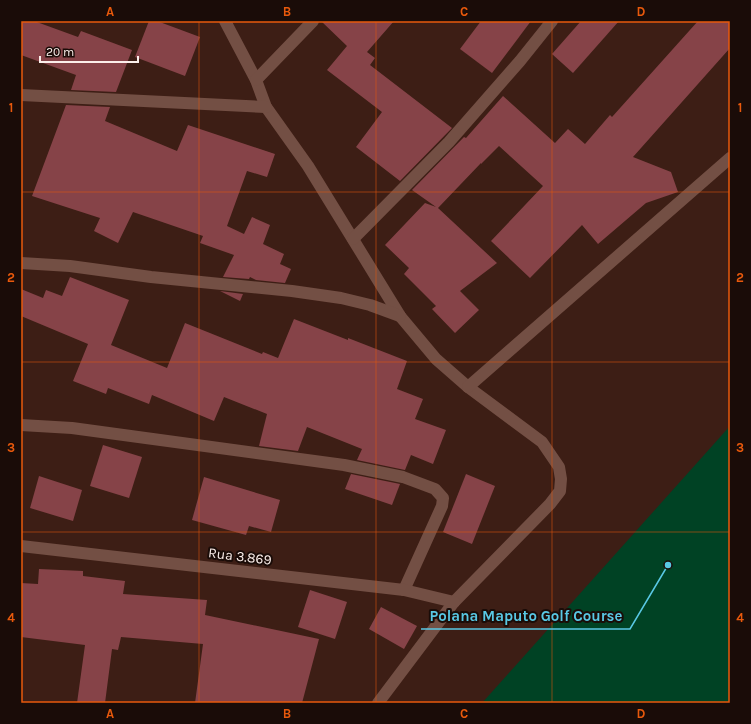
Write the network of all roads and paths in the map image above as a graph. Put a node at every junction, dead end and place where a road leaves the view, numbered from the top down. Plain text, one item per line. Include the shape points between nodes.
1 (225, 21) edge
2 (313, 21) edge
3 (552, 21) edge
4 (256, 80) junction
5 (21, 95) edge
6 (266, 107) junction
7 (730, 158) edge
8 (353, 239) junction
9 (21, 263) edge
10 (400, 316) junction
11 (468, 387) junction
12 (21, 425) edge
13 (21, 546) edge
14 (404, 590) junction
15 (454, 602) junction
16 (378, 703) edge

1 - 4 street
2 - 4 street
3 - 8 street via 449,142
4 - 6 street
5 - 6 street
6 - 8 street via 308,166
7 - 11 street
8 - 10 street
9 - 10 street via 70,266 292,291 363,303
10 - 11 street via 436,359
11 - 15 street via 542,442 559,467 562,479 560,491 550,504
12 - 14 street via 72,428 344,465 403,477 435,489 444,498 442,506
13 - 14 street, Rua 3.869
14 - 15 street, Rua 3.869
15 - 16 street

